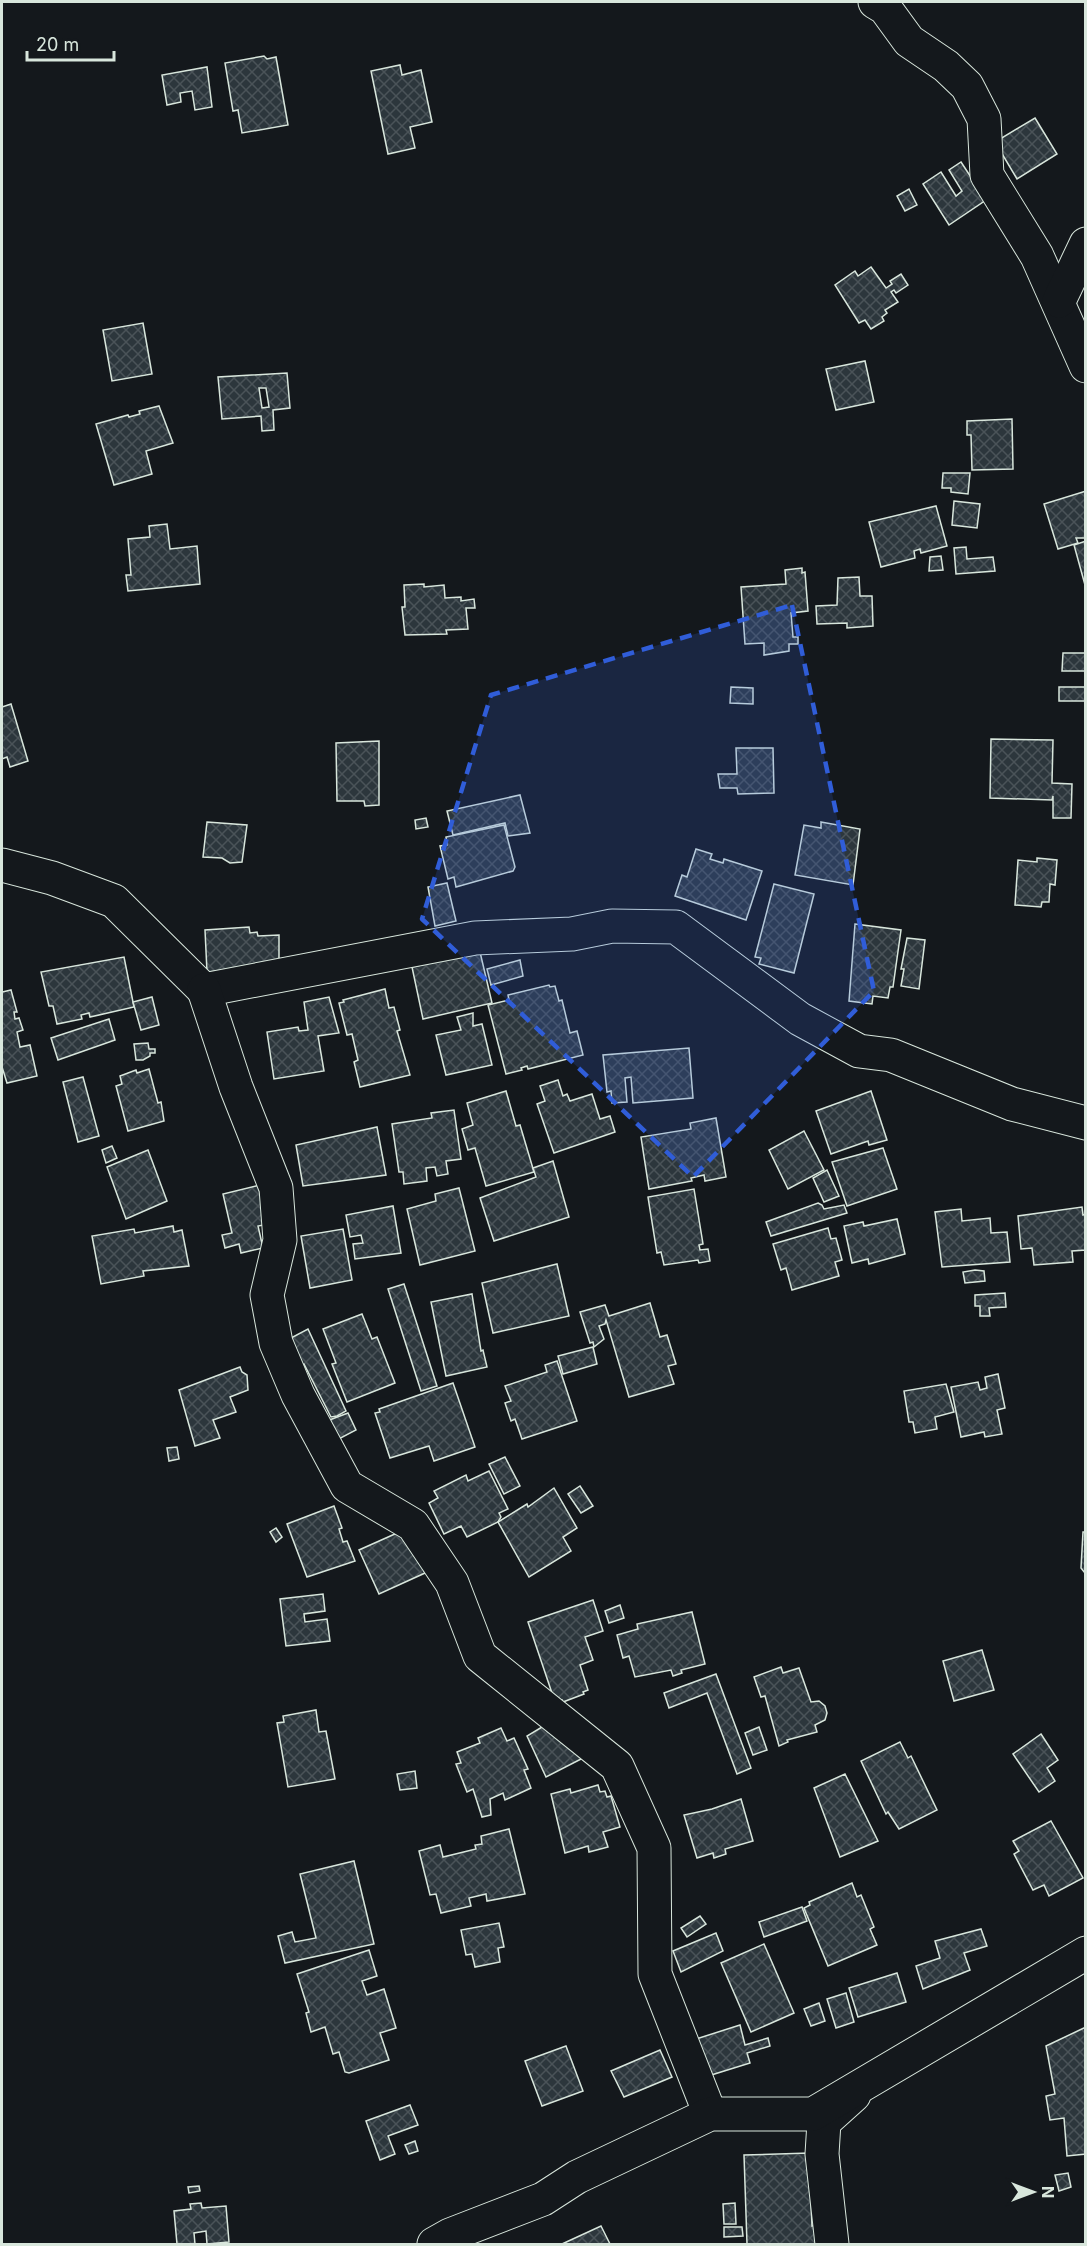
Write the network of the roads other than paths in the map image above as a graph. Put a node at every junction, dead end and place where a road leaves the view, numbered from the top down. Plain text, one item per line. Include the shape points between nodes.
1 (875, 2) edge
2 (1086, 244) edge
3 (1059, 301) junction
4 (1086, 366) edge
5 (2, 865) edge
6 (204, 990) junction
7 (1086, 1123) edge
8 (1086, 1953) edge
9 (867, 2084) junction
10 (710, 2114) junction
11 (434, 2244) edge
12 (832, 2244) edge

1 - 3 street via 885,8 909,41 968,86 984,119 987,175 1037,256
2 - 3 street
3 - 4 street
5 - 6 street via 114,901
6 - 7 street via 475,938 572,934 612,926 676,927 800,1019 859,1051 891,1055 1012,1104
6 - 10 street via 236,1087 276,1188 280,1240 267,1295 276,1343 298,1395 347,1486 413,1525 452,1583 480,1656 617,1766 654,1848 655,1974
8 - 9 street
9 - 10 street via 813,2114
9 - 12 street via 824,2122 822,2154
10 - 11 street via 577,2177 543,2199

